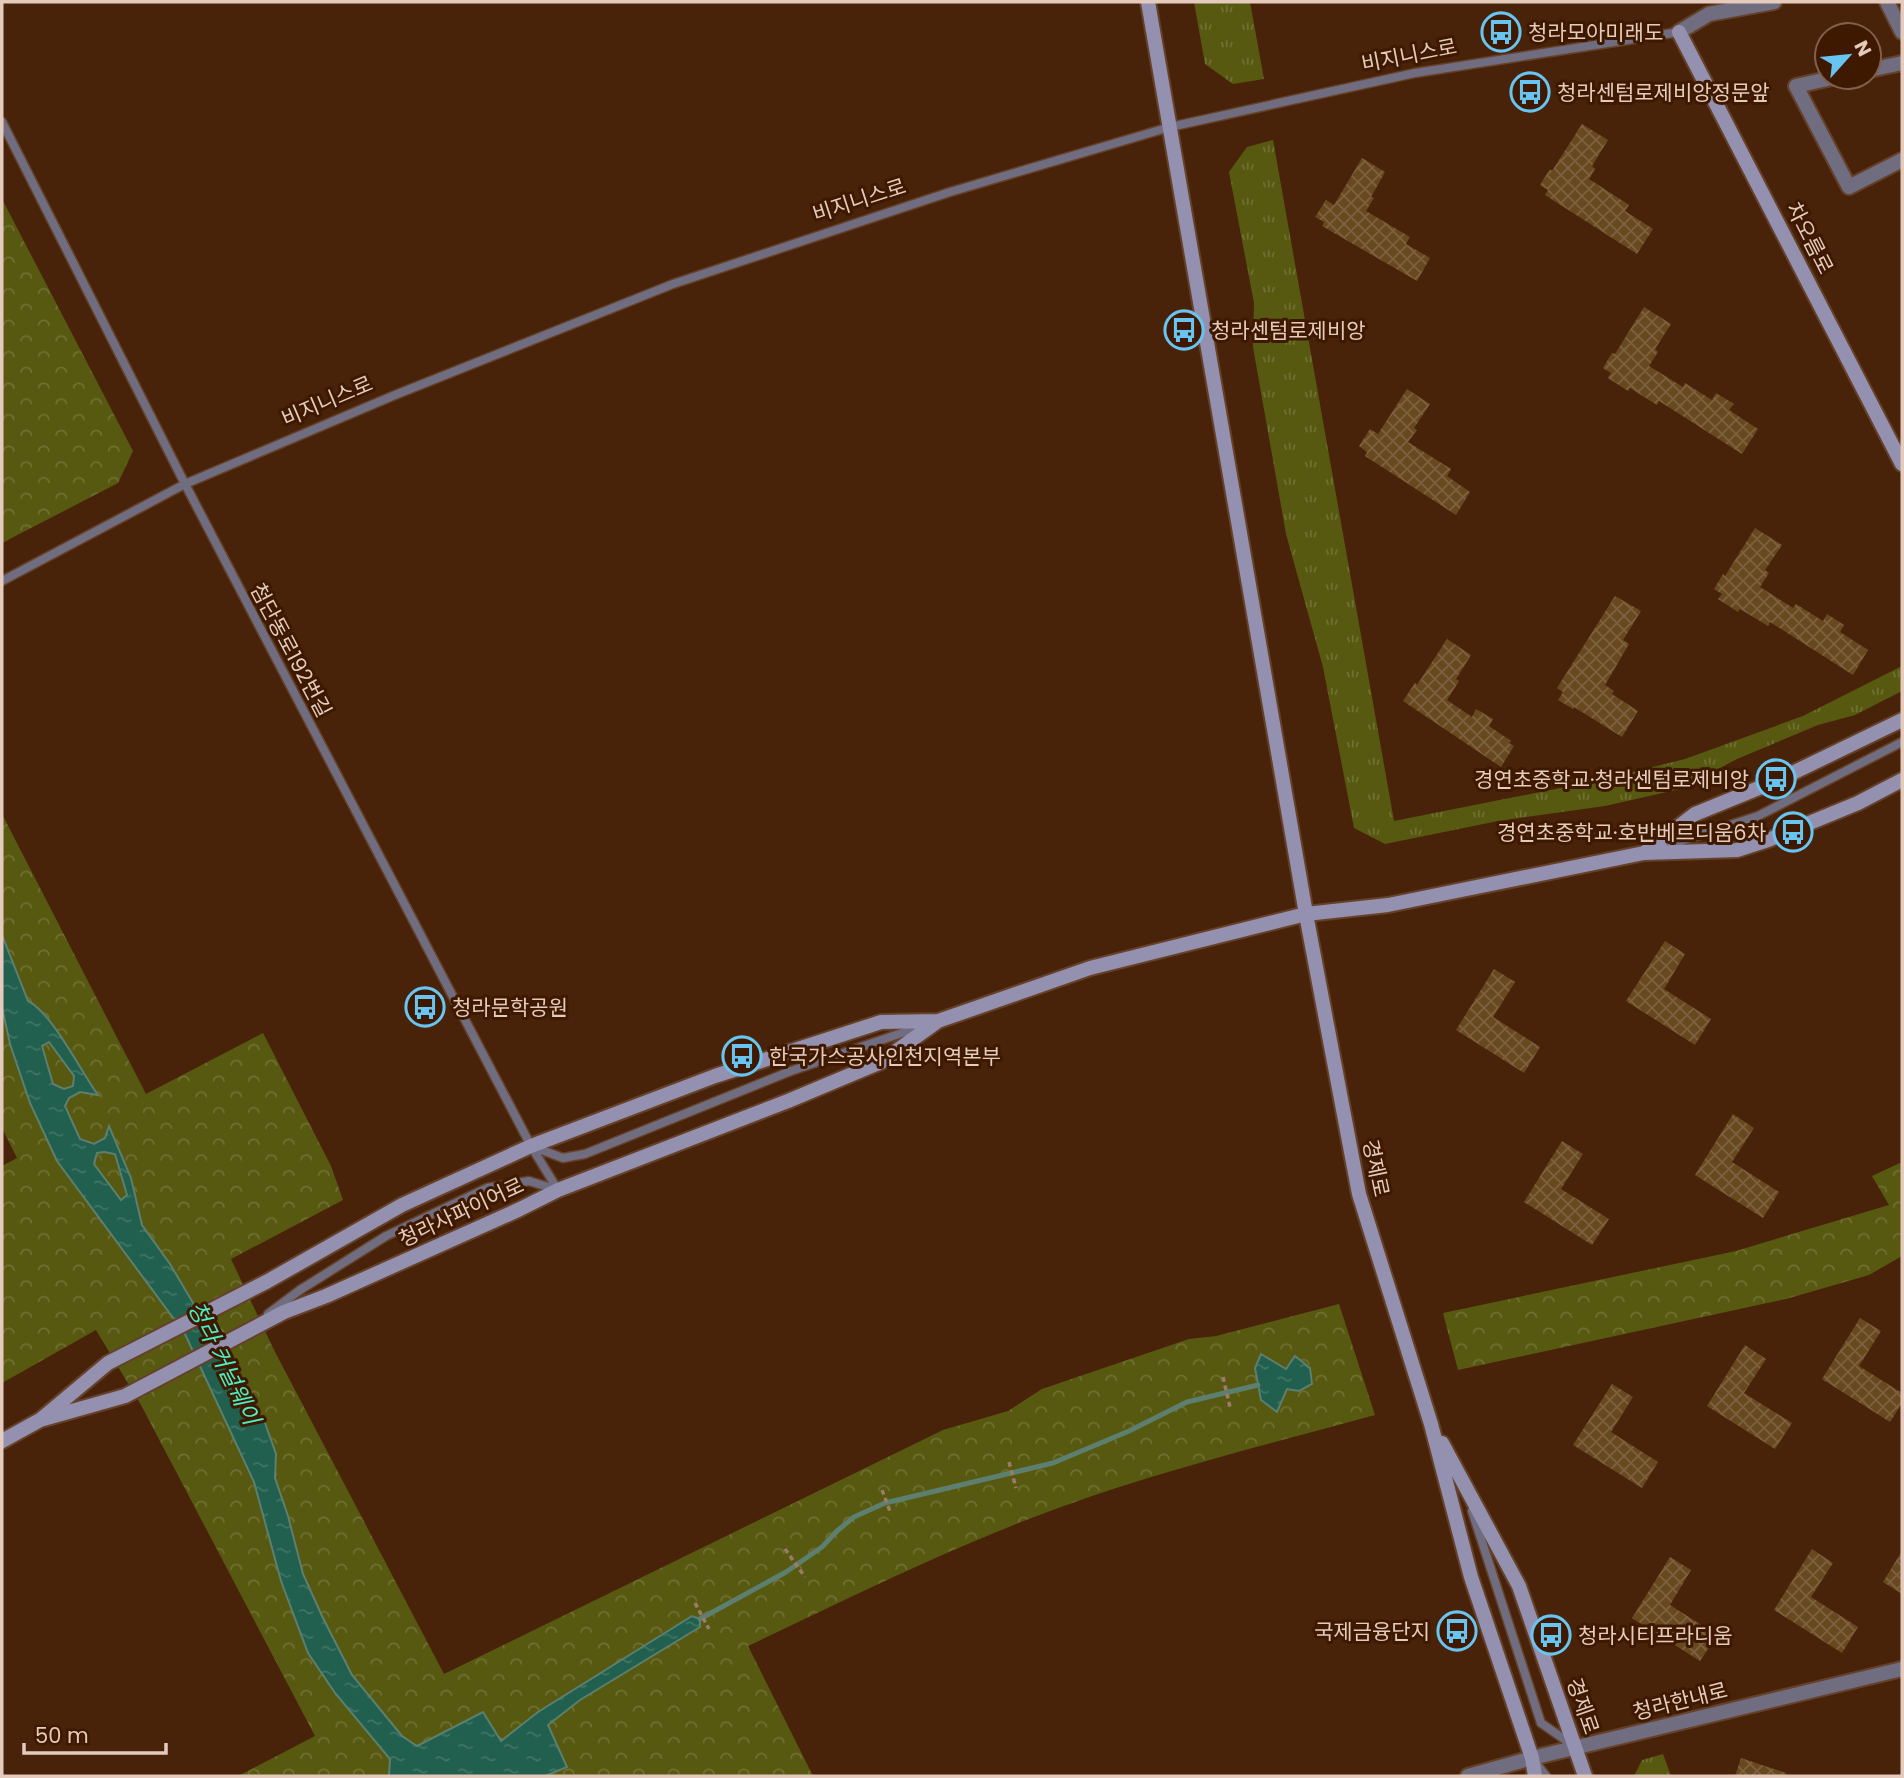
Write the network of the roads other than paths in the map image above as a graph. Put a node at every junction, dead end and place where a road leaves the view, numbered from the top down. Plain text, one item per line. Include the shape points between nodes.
1 (1148, 2) edge
2 (1774, 2) edge
3 (1887, 2) edge
4 (1679, 32) junction
5 (1902, 32) edge
6 (1902, 63) edge
7 (1883, 67) edge
8 (1813, 82) edge
9 (2, 122) edge
10 (1170, 127) junction
11 (1902, 160) edge
12 (1902, 464) edge
13 (185, 484) junction
14 (2, 581) edge
15 (1902, 720) edge
16 (1902, 742) edge
17 (1902, 780) edge
18 (1644, 853) junction
19 (1306, 914) junction
20 (938, 1021) junction
21 (531, 1146) junction
22 (558, 1189) junction
23 (251, 1328) junction
24 (40, 1420) junction
25 (1431, 1424) junction
26 (2, 1441) edge
27 (1462, 1480) junction
28 (1902, 1669) edge
29 (1576, 1748) junction
30 (1532, 1758) junction
31 (1468, 1776) edge
32 (1535, 1776) edge
33 (1546, 1776) edge
34 (1585, 1776) edge

1 - 10 main road, 경제로
2 - 4 street, 비지니스로 via 1709,14
3 - 5 street
4 - 10 lane, 비지니스로 via 1415,74
4 - 12 main road, 차오름로
6 - 7 street
8 - 11 street via 1796,86 1849,187
9 - 13 lane, 첨단동로192번길
10 - 13 lane, 비지니스로 via 950,192 673,284
10 - 19 main road, 경제로
13 - 14 lane, 비지니스로
13 - 21 lane, 첨단동로192번길
15 - 18 main road via 1695,814
16 - 18 lane via 1758,816
17 - 18 main road via 1845,809 1737,850
18 - 19 main road via 1388,905
19 - 20 main road via 1090,968
19 - 25 main road, 경제로 via 1359,1194
20 - 21 main road via 880,1022 715,1076
20 - 21 lane via 792,1071 585,1153 563,1158
20 - 22 main road, 청라사파이어로 via 870,1067
21 - 22 lane, 첨단동로192번길
21 - 24 main road via 380,1216 108,1363
22 - 23 main road, 청라사파이어로
22 - 23 lane via 529,1181 487,1188 342,1261
23 - 24 main road, 청라사파이어로 via 125,1396
24 - 26 main road, 청라사파이어로
25 - 27 main road, 경제로
25 - 30 main road, 경제로 via 1471,1577
27 - 29 main road, 경제로 via 1519,1586
27 - 29 lane via 1541,1723
28 - 29 street, 청라한내로
29 - 30 street, 청라한내로
29 - 34 main road, 경제로
30 - 31 street, 청라한내로
30 - 32 main road, 경제로
30 - 33 lane

